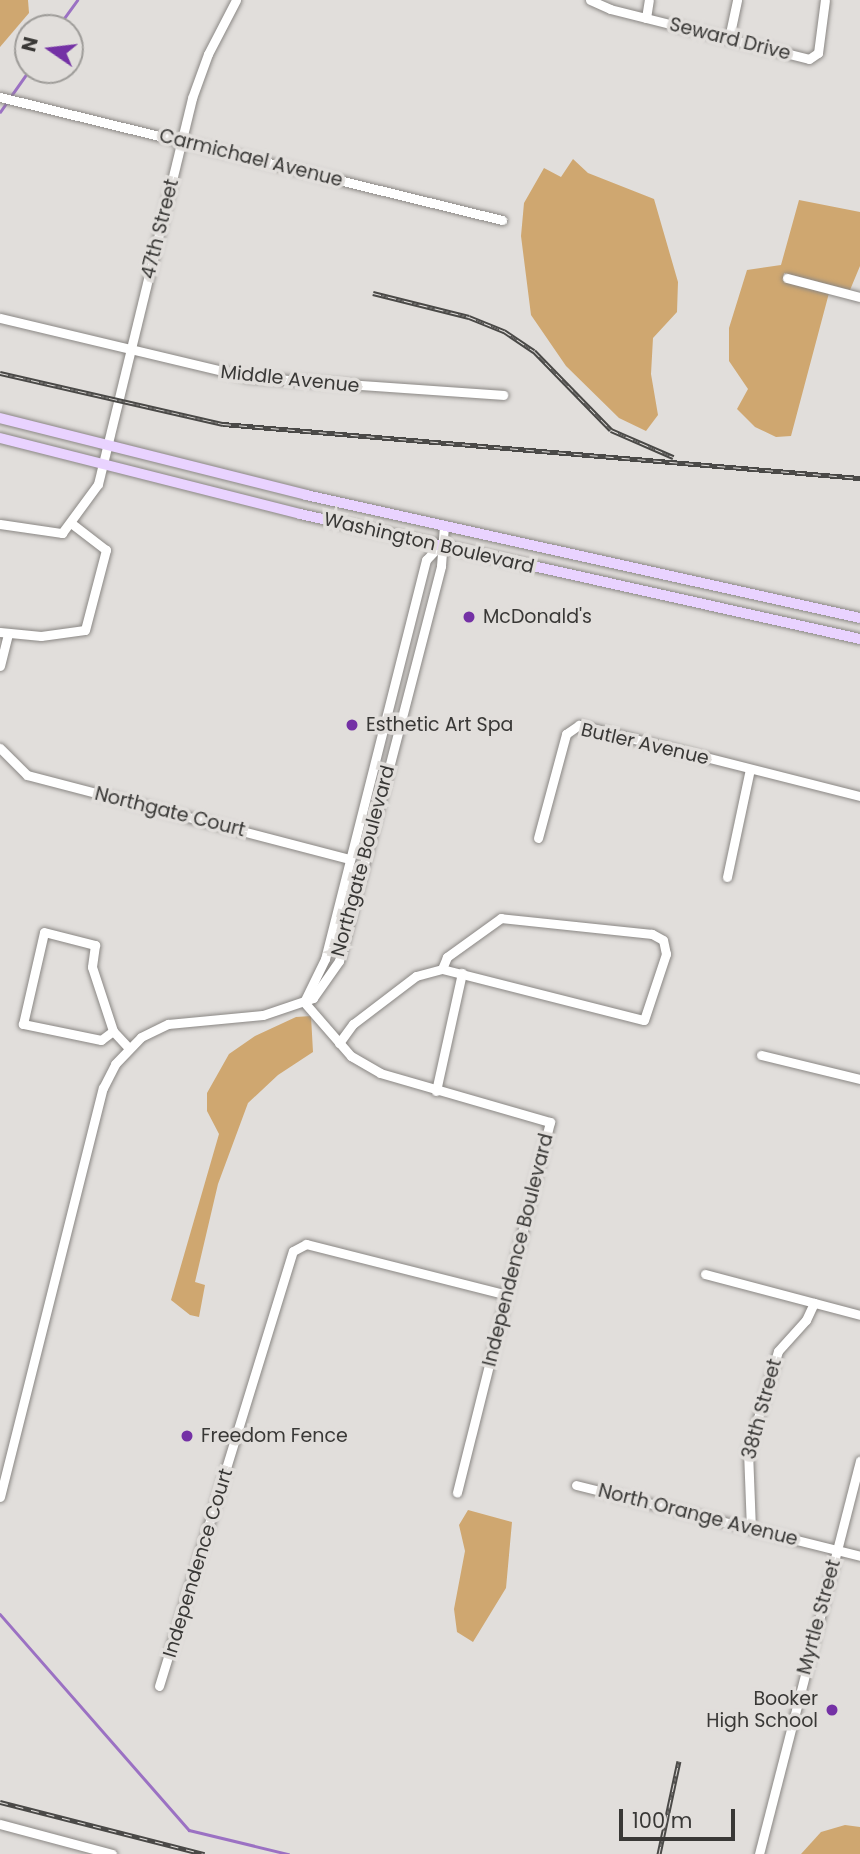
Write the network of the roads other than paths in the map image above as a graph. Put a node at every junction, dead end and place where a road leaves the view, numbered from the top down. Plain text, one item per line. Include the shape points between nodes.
1 (236, 0) edge
2 (590, 0) edge
3 (649, 0) edge
4 (737, 0) edge
5 (825, 0) edge
6 (646, 18) junction
7 (729, 38) junction
8 (0, 97) edge
9 (182, 140) junction
10 (502, 220) dead end
11 (787, 278) dead end
12 (860, 297) edge
13 (0, 318) edge
14 (130, 350) junction
15 (503, 395) dead end
16 (0, 419) edge
17 (0, 438) edge
18 (107, 444) junction
19 (103, 464) junction
20 (71, 523) junction
21 (0, 524) edge
22 (444, 525) junction
23 (439, 546) junction
24 (860, 618) edge
25 (4, 633) edge
26 (860, 639) edge
27 (0, 666) edge
28 (0, 748) edge
29 (750, 769) junction
30 (860, 796) edge
31 (538, 838) dead end
32 (350, 859) junction
33 (727, 877) dead end
34 (442, 970) junction
35 (462, 973) junction
36 (304, 1002) junction
37 (113, 1031) junction
38 (339, 1043) junction
39 (129, 1048) junction
40 (761, 1055) dead end
41 (860, 1079) edge
42 (436, 1091) junction
43 (705, 1273) dead end
44 (507, 1295) junction
45 (814, 1303) junction
46 (860, 1315) edge
47 (860, 1461) edge
48 (576, 1485) dead end
49 (457, 1493) dead end
50 (0, 1497) edge
51 (751, 1529) junction
52 (837, 1549) junction
53 (860, 1556) edge
54 (159, 1686) dead end
55 (0, 1824) edge
56 (93, 1852) edge
57 (112, 1854) edge
58 (759, 1854) edge

1 - 9 street, 47th Street via 201,69
2 - 6 street, Seward Drive
3 - 6 street
4 - 7 street
5 - 7 street, Seward Drive via 813,58
6 - 7 street, Seward Drive
8 - 9 street, Carmichael Avenue
9 - 10 street, Carmichael Avenue
9 - 14 street, 47th Street
11 - 12 street
13 - 14 street, Middle Avenue
14 - 15 street, Middle Avenue via 247,377
14 - 18 street, 47th Street
16 - 18 main road, Washington Boulevard
17 - 19 main road, Washington Boulevard
18 - 19 street, 47th Street
18 - 22 main road, Washington Boulevard
19 - 20 street, 47th Street via 98,484
19 - 23 main road, Washington Boulevard
20 - 21 street via 57,534
20 - 25 street via 106,550 88,625 41,636
22 - 23 street, Northgate Boulevard
22 - 24 main road, Washington Boulevard
23 - 26 main road, Washington Boulevard
23 - 32 street, Northgate Boulevard via 426,560
23 - 36 street, Northgate Boulevard via 441,566 339,961 324,988
25 - 27 street
28 - 32 street, Northgate Court via 27,775
29 - 30 street, Butler Avenue
29 - 31 street, Butler Avenue via 574,726 566,734
29 - 33 street
32 - 36 street, Northgate Boulevard via 325,959
34 - 35 street
34 - 35 street via 447,957 501,918 652,934 663,940 666,954 644,1020
34 - 38 street via 416,976 353,1024
35 - 42 street
36 - 38 street, Independence Boulevard
36 - 39 street, Northgate Boulevard via 263,1015 176,1022 145,1035
37 - 37 street via 96,1041 23,1024 44,932 95,945 92,967
37 - 39 street
38 - 42 street, Independence Boulevard via 380,1073
39 - 50 street, Northgate Boulevard via 103,1088
40 - 41 street
42 - 44 street, Independence Boulevard via 550,1122
43 - 45 street
44 - 49 street, Independence Boulevard
44 - 54 street, Independence Court via 306,1244 293,1251
45 - 46 street
45 - 51 street, 38th Street via 807,1320 778,1351 748,1451
47 - 52 street, Myrtle Street
48 - 51 street, North Orange Avenue
51 - 52 street, North Orange Avenue
52 - 53 street, North Orange Avenue
52 - 58 street, Myrtle Street
55 - 56 street
56 - 57 street

